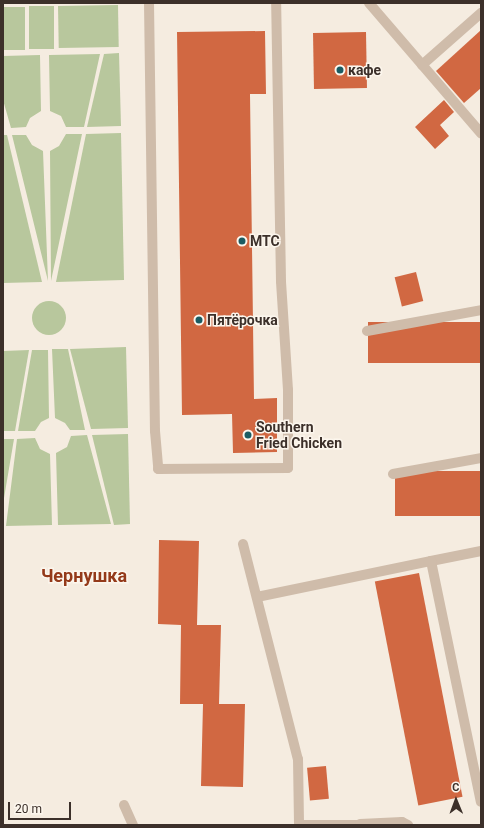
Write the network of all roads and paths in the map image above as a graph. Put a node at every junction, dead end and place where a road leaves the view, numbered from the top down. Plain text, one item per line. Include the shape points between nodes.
1 (149, 3) edge
2 (276, 3) edge
3 (369, 3) edge
4 (481, 13) edge
5 (422, 65) junction
6 (481, 133) edge
7 (481, 310) edge
8 (367, 331) dead end
9 (481, 458) edge
10 (394, 474) dead end
11 (243, 544) dead end
12 (481, 552) edge
13 (431, 561) junction
14 (256, 597) junction
15 (481, 802) edge
16 (124, 805) dead end
17 (133, 825) edge
18 (298, 825) edge
19 (360, 825) edge
20 (408, 825) edge

1 - 2 street via 155,423 158,469 288,468 288,390 281,281
3 - 5 street
4 - 5 street
5 - 6 street
7 - 8 street
9 - 10 street
11 - 14 street
12 - 13 street
13 - 14 street
13 - 15 street
14 - 18 street via 298,759
16 - 17 street
18 - 19 street
19 - 20 street via 402,822

